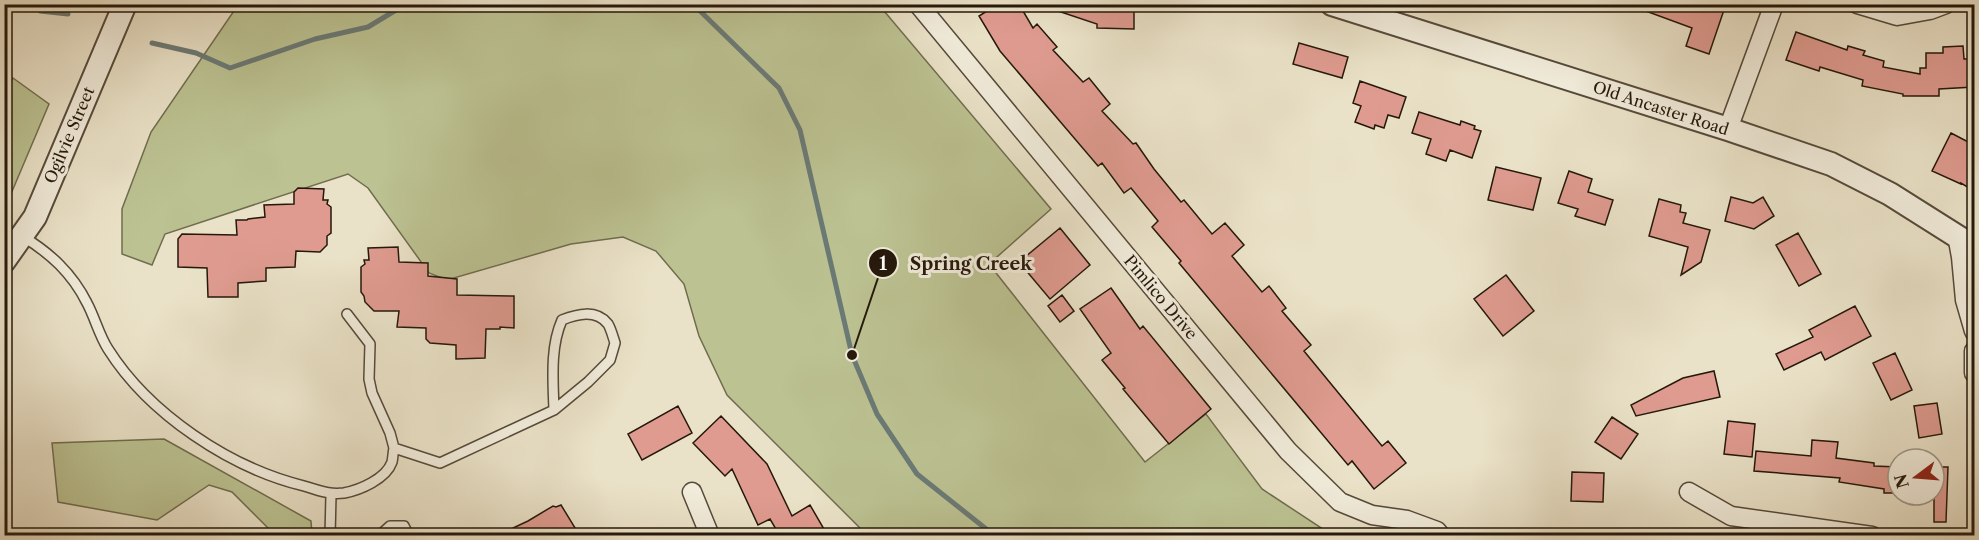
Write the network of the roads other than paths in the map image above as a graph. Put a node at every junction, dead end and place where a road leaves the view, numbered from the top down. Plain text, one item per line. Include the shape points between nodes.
1 (124, 4) edge
2 (918, 4) edge
3 (1332, 4) edge
4 (1774, 4) edge
5 (1857, 4) edge
6 (1946, 4) edge
7 (1728, 129) junction
8 (22, 236) junction
9 (1966, 241) edge
10 (4, 261) edge
11 (348, 314) dead end
12 (1974, 331) edge
13 (1974, 351) edge
14 (1974, 373) edge
15 (554, 410) junction
16 (394, 448) junction
17 (692, 492) dead end
18 (1689, 492) dead end
19 (332, 495) junction
20 (330, 536) edge
21 (379, 536) edge
22 (409, 536) edge
23 (710, 536) edge
24 (1441, 536) edge
25 (1872, 536) edge

1 - 8 street, Ogilvie Street via 39,207
2 - 24 street, Pimlico Drive via 1288,451 1340,502 1372,515 1407,520
3 - 7 street, Old Ancaster Road
4 - 7 street
5 - 6 street via 1897,16
7 - 9 street, Old Ancaster Road via 1831,164 1890,194
8 - 10 street, Ogilvie Street
8 - 19 lane via 66,270 87,302 107,348 133,382 172,419 246,466 284,482
9 - 12 street via 1961,257 1965,300
11 - 16 lane via 370,344 372,393
13 - 14 street
15 - 15 lane via 555,335 562,320 577,313 596,315 608,324 615,343 610,360
15 - 16 lane via 440,463
16 - 19 lane via 392,463 374,481
17 - 23 street
18 - 25 street via 1731,516
19 - 20 lane
21 - 22 lane via 390,526 404,526

